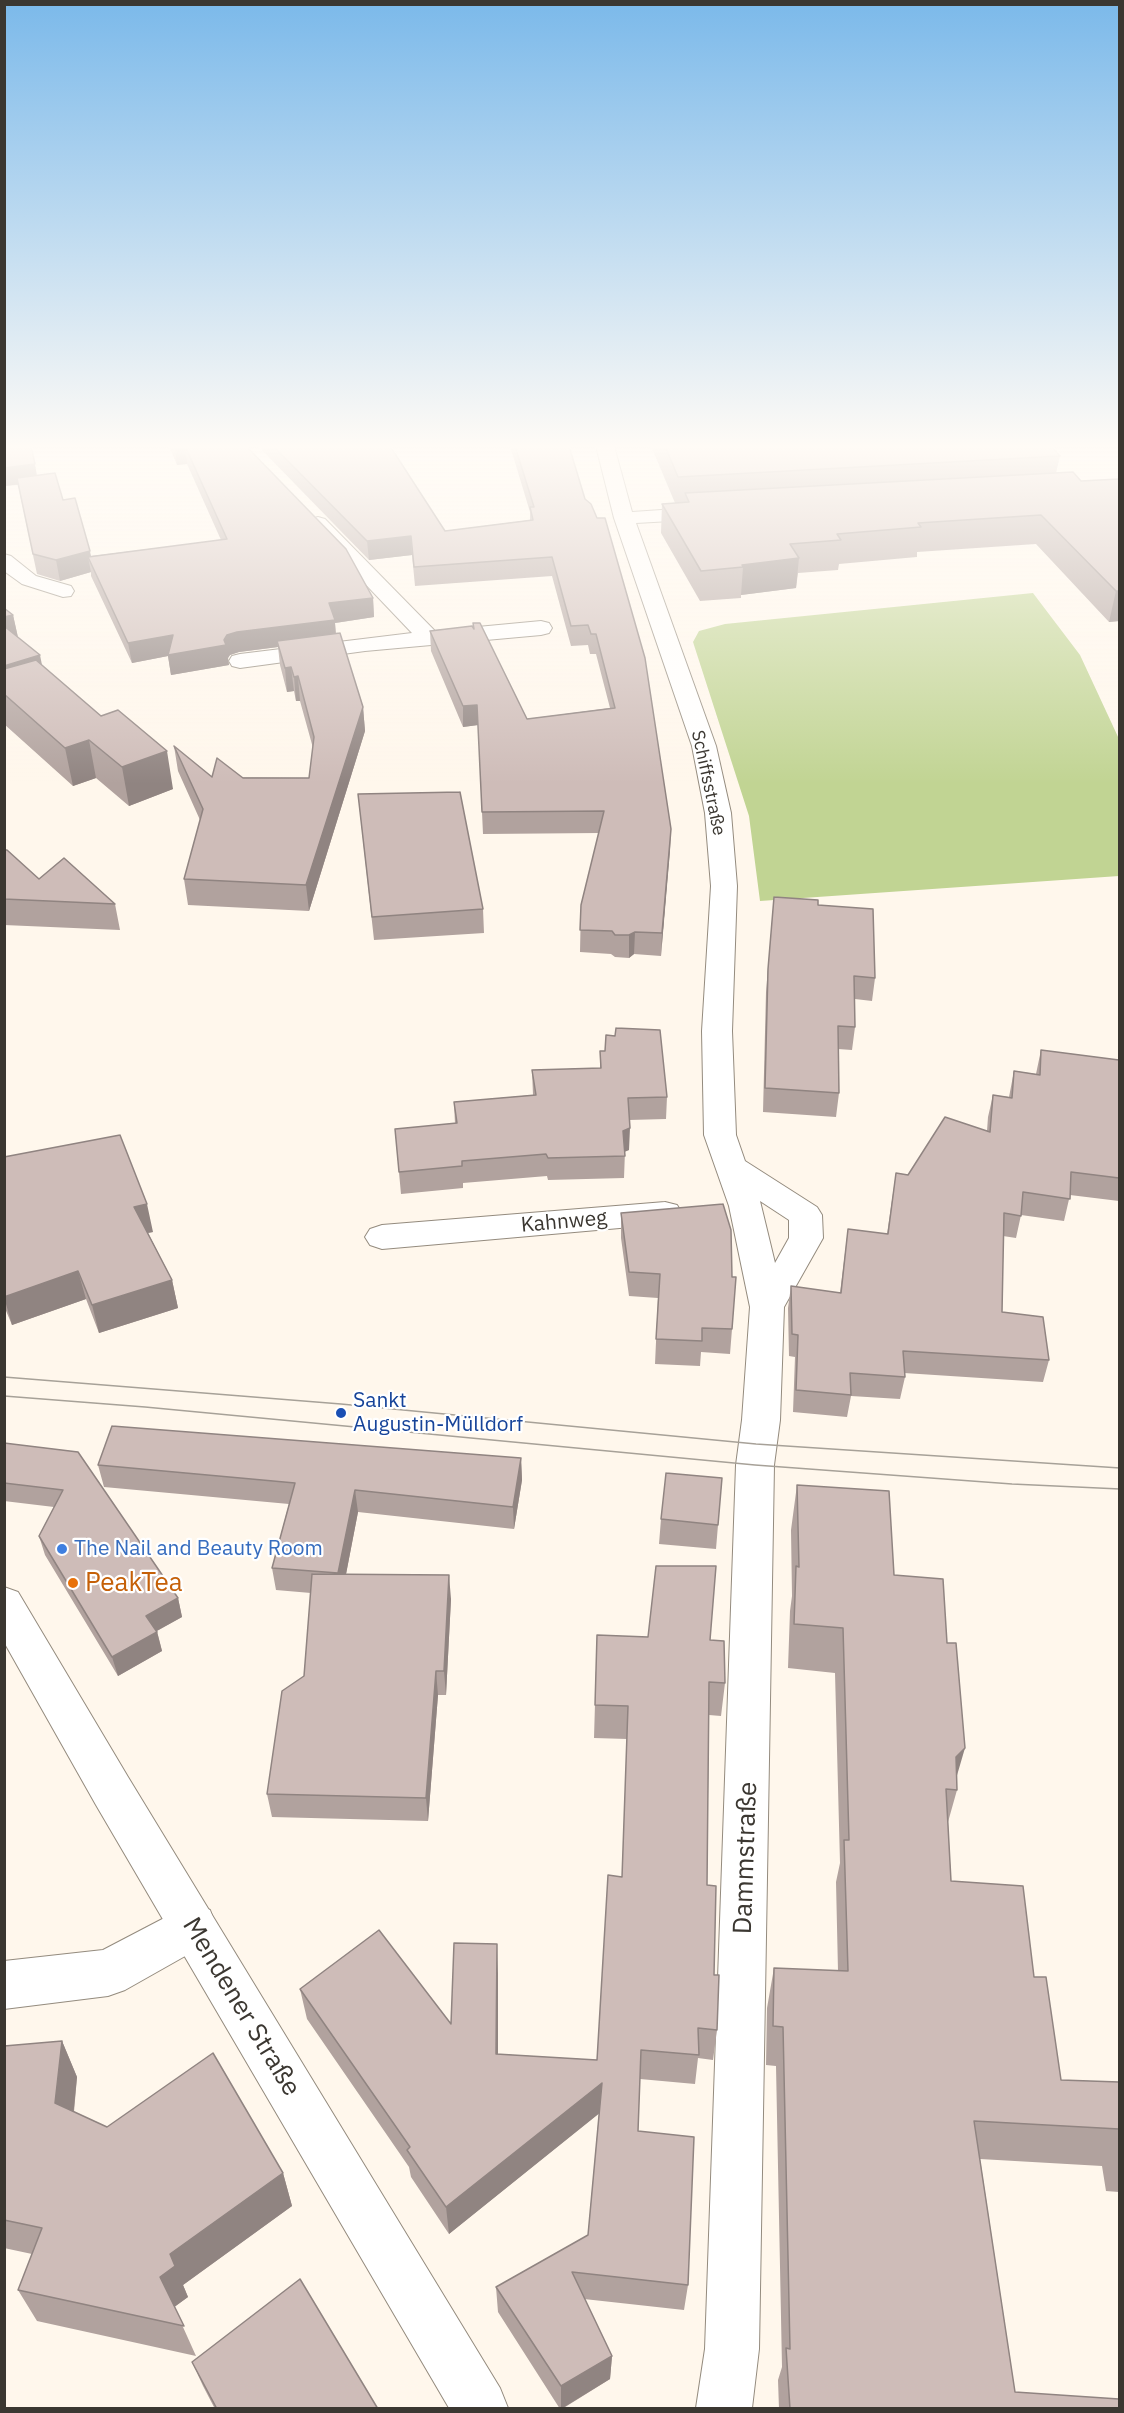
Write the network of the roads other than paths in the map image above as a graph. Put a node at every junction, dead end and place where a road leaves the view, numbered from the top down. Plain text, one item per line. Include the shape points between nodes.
1 (352, 559) edge
2 (638, 559) edge
3 (4, 560) edge
4 (63, 591) dead end
5 (541, 628) dead end
6 (429, 638) junction
7 (240, 661) dead end
8 (732, 1167) junction
9 (745, 1206) junction
10 (382, 1237) dead end
11 (767, 1307) junction
12 (4, 1604) edge
13 (193, 1926) junction
14 (4, 1985) edge
15 (480, 2409) edge
16 (724, 2409) edge

1 - 6 street
2 - 8 street, Schiffsstraße via 704,746 718,813 724,886 717,1031 720,1135
3 - 4 street via 29,580
5 - 6 street
6 - 7 street
8 - 9 street, Schiffsstraße
8 - 11 street, Dammstraße via 805,1215 806,1238
9 - 10 street, Kahnweg
9 - 11 street, Dammstraße
11 - 16 street, Dammstraße via 755,1465 732,2349
12 - 13 street, Mendener Straße
13 - 14 street via 108,1973
13 - 15 street, Mendener Straße

